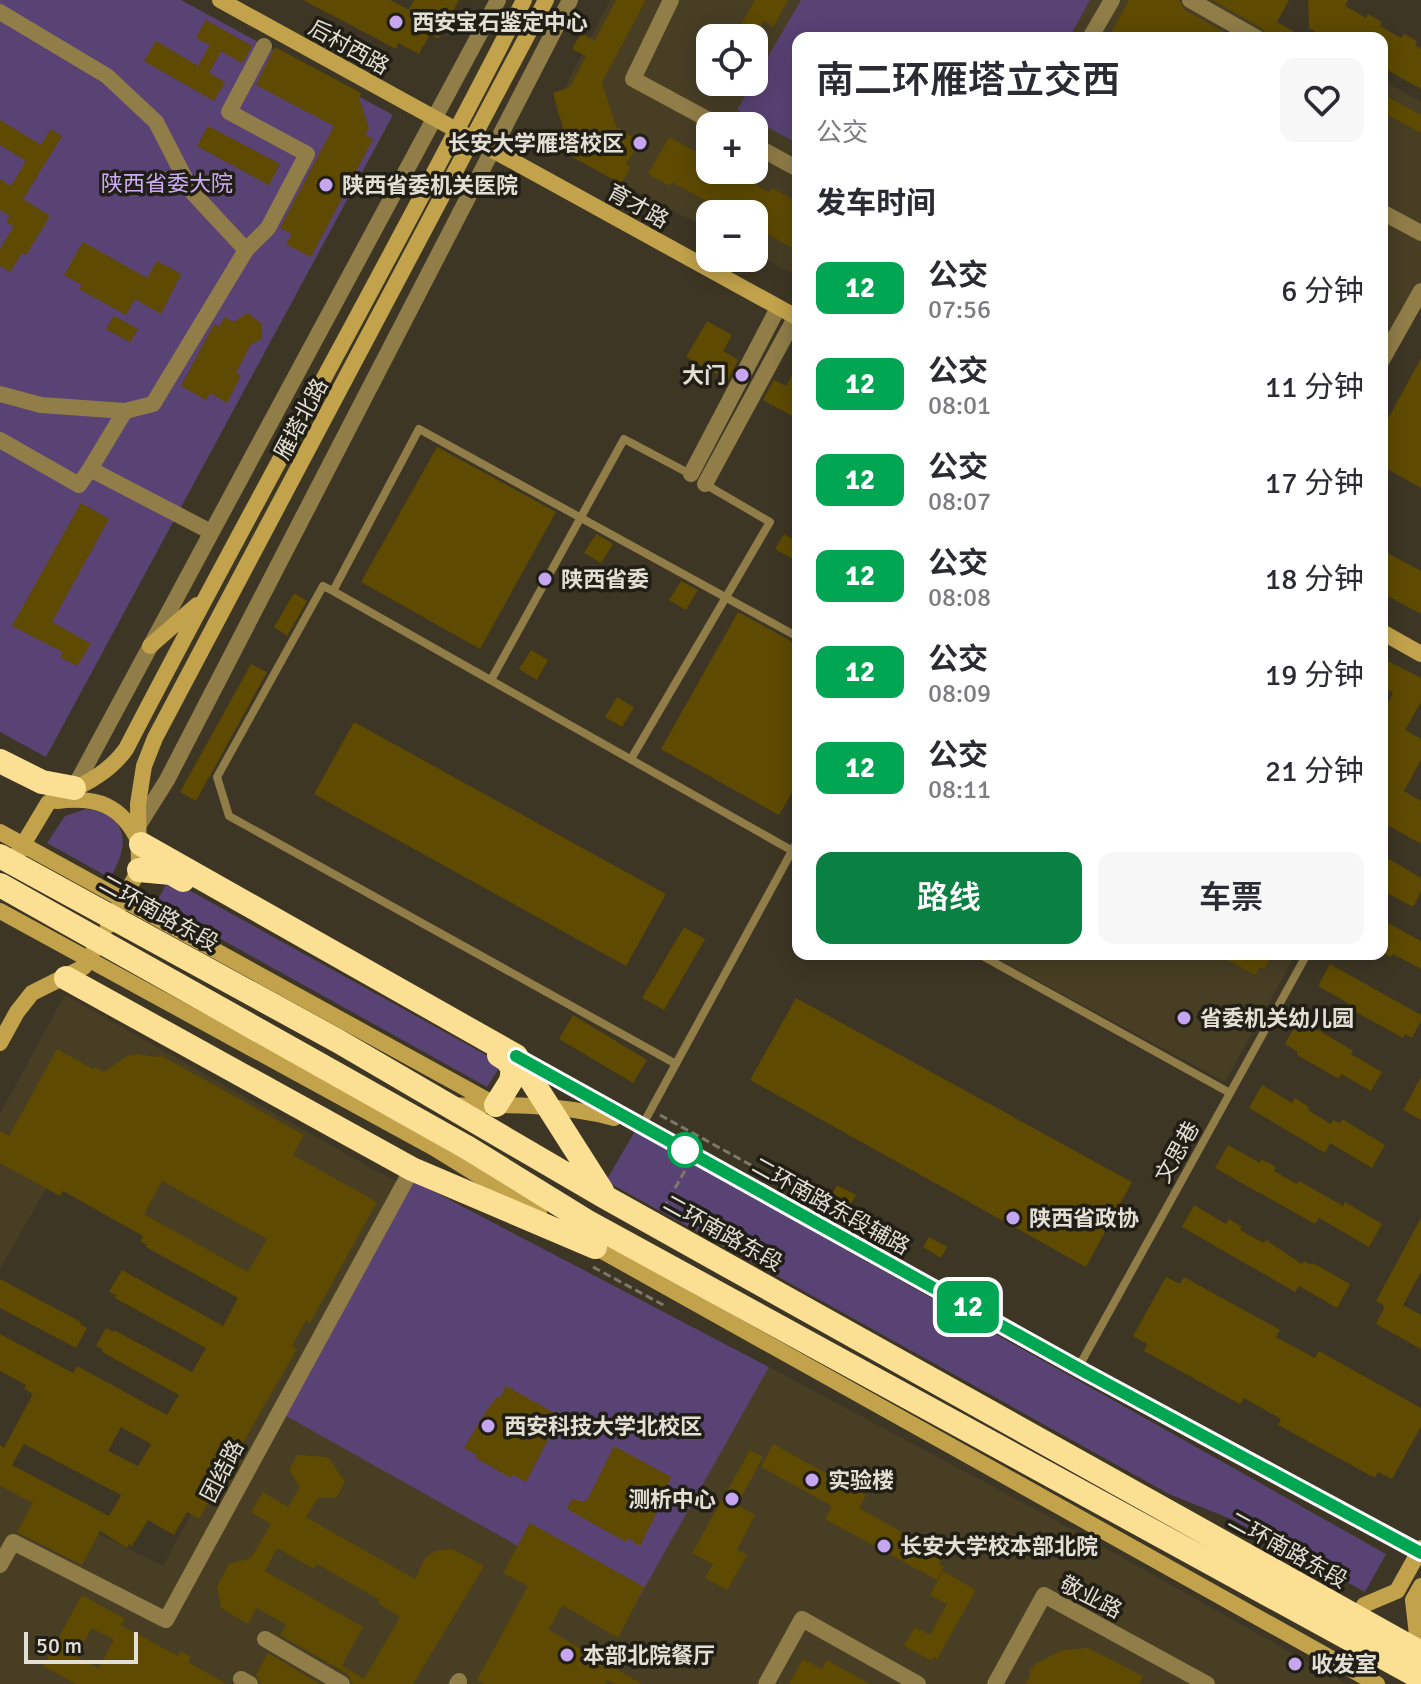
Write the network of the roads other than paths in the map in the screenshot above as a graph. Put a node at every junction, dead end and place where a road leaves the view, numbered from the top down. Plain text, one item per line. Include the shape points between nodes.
1 (220, 0) edge
2 (498, 0) edge
3 (524, 0) edge
4 (546, 0) edge
5 (570, 0) edge
6 (671, 0) edge
7 (1112, 0) edge
8 (1190, 0) edge
9 (0, 12) edge
10 (1093, 32) edge
11 (1246, 32) edge
12 (264, 46) dead end
13 (696, 113) edge
14 (434, 120) junction
15 (457, 132) junction
16 (473, 141) junction
17 (493, 151) junction
18 (768, 153) edge
19 (792, 166) edge
20 (1388, 215) edge
21 (1421, 233) edge
22 (246, 250) junction
23 (1421, 291) edge
24 (778, 308) junction
25 (792, 315) edge
26 (792, 326) edge
27 (1388, 349) edge
28 (0, 394) edge
29 (125, 411) junction
30 (0, 440) edge
31 (90, 469) junction
32 (691, 474) junction
33 (705, 484) junction
34 (581, 518) junction
35 (211, 532) junction
36 (333, 591) junction
37 (725, 598) junction
38 (204, 599) junction
39 (792, 634) edge
40 (1388, 635) edge
41 (150, 646) junction
42 (1421, 654) edge
43 (491, 680) junction
44 (631, 759) junction
45 (0, 761) edge
46 (0, 774) edge
47 (74, 788) junction
48 (48, 803) junction
49 (0, 832) edge
50 (140, 834) junction
51 (792, 850) edge
52 (0, 856) edge
53 (792, 857) edge
54 (139, 870) junction
55 (0, 884) edge
56 (0, 911) edge
57 (990, 960) edge
58 (1304, 960) edge
59 (66, 978) junction
60 (0, 1043) edge
61 (516, 1056) junction
62 (676, 1064) junction
63 (1230, 1093) junction
64 (496, 1105) junction
65 (446, 1106) junction
66 (547, 1108) junction
67 (642, 1126) junction
68 (412, 1169) junction
69 (605, 1197) junction
70 (595, 1247) junction
71 (1078, 1368) junction
72 (1171, 1515) junction
73 (1420, 1551) edge
74 (0, 1565) edge
75 (1421, 1586) edge
76 (1364, 1605) junction
77 (265, 1639) dead end
78 (1420, 1645) edge
79 (1374, 1652) junction
80 (1421, 1678) edge
81 (1365, 1681) edge
82 (342, 1684) edge
83 (766, 1684) edge
84 (918, 1684) edge
85 (995, 1684) edge
86 (1207, 1684) edge

1 - 14 main road, 后村西路
2 - 14 street
3 - 15 main road, 雁塔北路
4 - 16 main road, 雁塔北路
5 - 17 street
6 - 13 street via 633,79
7 - 10 street
8 - 11 street
9 - 22 street via 107,76 156,122 192,192
12 - 22 street via 229,112 307,154 268,228
14 - 15 main road, 后村西路
14 - 35 street
15 - 16 main road, 育才路
15 - 38 main road, 雁塔北路
16 - 17 main road, 育才路
16 - 50 main road, 雁塔北路 via 155,738 138,804
17 - 24 main road, 育才路
17 - 50 street
18 - 19 street
20 - 21 street
22 - 29 street via 153,404
23 - 27 street
24 - 25 main road, 育才路
24 - 32 street
26 - 33 street
28 - 29 street via 41,405
29 - 31 street
30 - 31 street via 79,485
31 - 35 street
32 - 33 lane
32 - 34 lane via 624,439
33 - 37 lane via 770,522
34 - 36 lane via 419,429
34 - 37 lane
34 - 43 lane
35 - 41 street
36 - 43 lane
36 - 62 lane via 323,586 217,777 229,816
37 - 39 lane
37 - 44 lane
38 - 41 main road
38 - 47 main road, 雁塔北路 via 126,749 101,776
40 - 42 main road
41 - 47 street
43 - 44 lane
44 - 51 lane
45 - 47 highway via 42,782
46 - 48 highway
47 - 48 main road, 雁塔北路
48 - 50 main road via 76,799 110,807
48 - 55 main road
49 - 64 main road
50 - 54 main road, 雁塔北路
50 - 61 highway
52 - 65 highway, 二环南路东段
53 - 62 lane
54 - 59 main road via 84,967
54 - 64 highway via 171,873 507,1060 513,1076
55 - 79 highway via 468,1148 586,1221
56 - 70 main road via 434,1148
57 - 63 lane
58 - 63 lane, 文思巷
59 - 60 main road via 32,993
59 - 68 highway
61 - 66 highway
61 - 67 main road, 二环南路东段辅路
62 - 67 lane
63 - 71 lane, 文思巷
64 - 65 main road
64 - 66 main road
65 - 69 highway, 二环南路东段
66 - 67 main road via 595,1113
66 - 69 highway
67 - 71 main road, 二环南路东段辅路
68 - 70 highway
68 - 74 street, 团结路 via 166,1620 13,1542
69 - 72 highway, 二环南路东段
70 - 81 main road
71 - 73 main road, 二环南路东段辅路
72 - 76 highway via 1254,1546
72 - 78 highway, 二环南路东段
73 - 76 main road via 1397,1591
75 - 78 main road via 1413,1600
76 - 78 highway
77 - 82 street
79 - 80 highway
79 - 81 street
83 - 84 street via 802,1619
85 - 86 street, 敬业路 via 1044,1595

